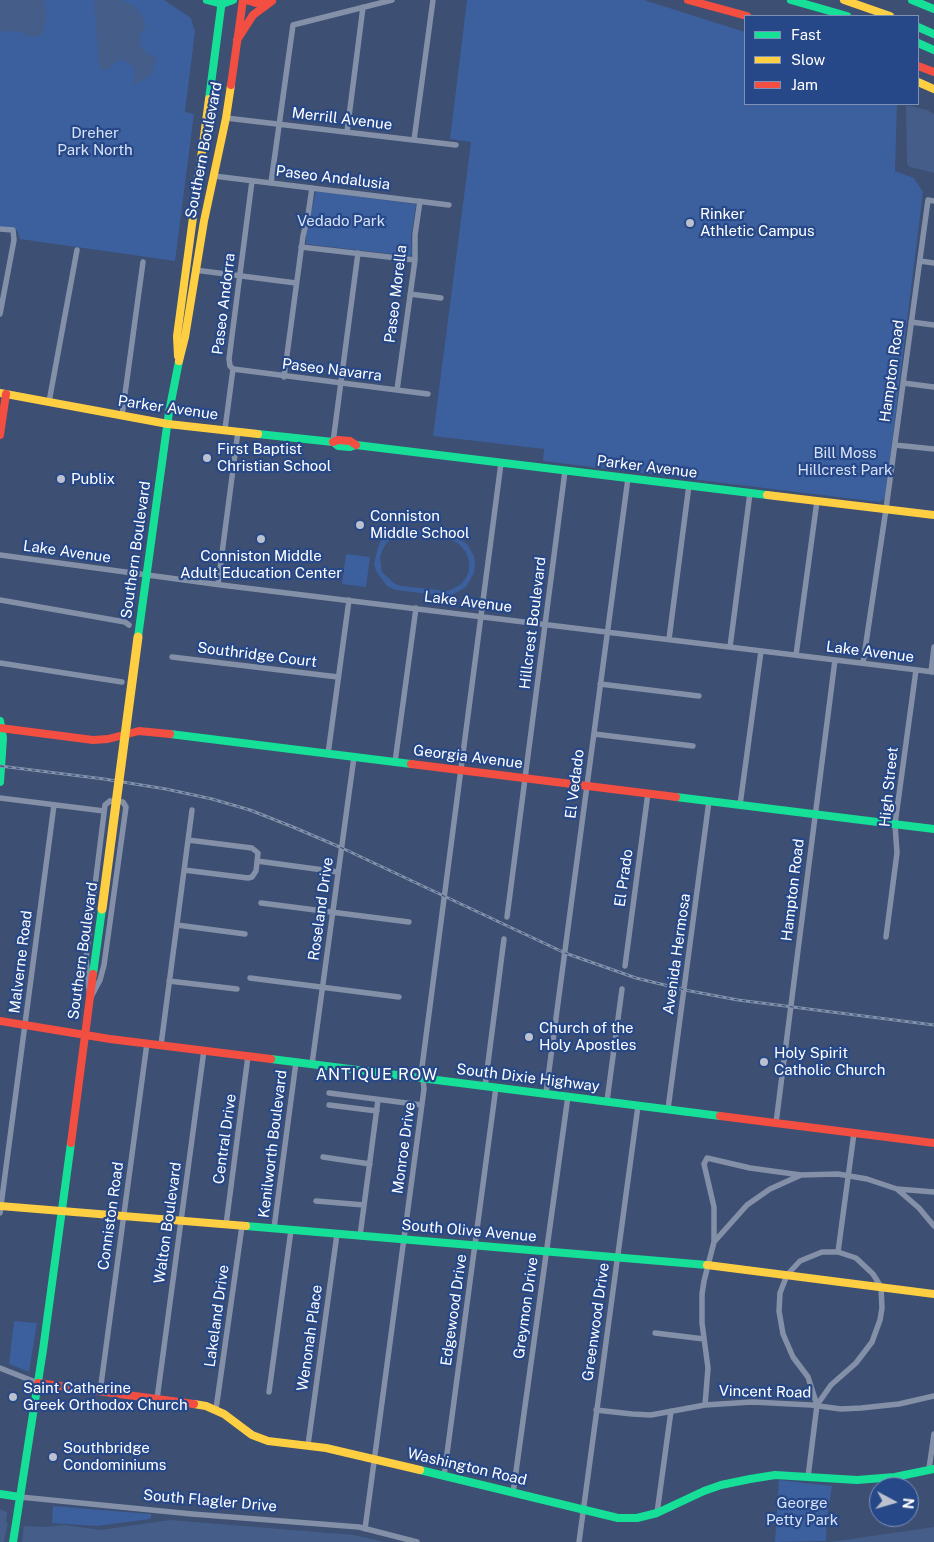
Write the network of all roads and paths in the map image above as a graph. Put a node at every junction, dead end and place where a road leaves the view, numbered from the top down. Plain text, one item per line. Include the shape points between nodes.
1 (207, 0) edge
2 (233, 0) edge
3 (244, 0) edge
4 (274, 0) edge
5 (392, 0) edge
6 (433, 0) edge
7 (688, 0) edge
8 (790, 0) edge
9 (844, 0) edge
10 (912, 0) edge
11 (222, 2) edge
12 (364, 7) junction
13 (934, 9) edge
14 (744, 15) edge
15 (843, 15) edge
16 (887, 15) edge
17 (919, 27) edge
18 (934, 34) edge
19 (237, 40) junction
20 (919, 43) edge
21 (934, 50) edge
22 (919, 66) edge
23 (934, 72) edge
24 (919, 82) edge
25 (934, 89) edge
26 (226, 118) junction
27 (279, 124) junction
28 (347, 132) junction
29 (414, 140) junction
30 (456, 145) dead end
31 (201, 149) junction
32 (198, 174) junction
33 (214, 176) junction
34 (252, 181) junction
35 (272, 183) junction
36 (312, 188) junction
37 (931, 200) edge
38 (420, 201) junction
39 (208, 204) junction
40 (450, 204) dead end
41 (0, 229) edge
42 (190, 240) junction
43 (301, 247) junction
44 (77, 250) dead end
45 (358, 253) junction
46 (415, 260) junction
47 (920, 261) junction
48 (143, 262) dead end
49 (934, 263) edge
50 (195, 270) junction
51 (240, 276) junction
52 (296, 283) junction
53 (410, 294) junction
54 (441, 298) dead end
55 (0, 314) edge
56 (912, 322) junction
57 (934, 325) edge
58 (178, 364) junction
59 (233, 370) junction
60 (284, 377) junction
61 (903, 383) junction
62 (340, 384) junction
63 (934, 387) edge
64 (397, 390) junction
65 (3, 394) edge
66 (428, 394) dead end
67 (49, 402) junction
68 (122, 416) junction
69 (168, 424) junction
70 (225, 430) junction
71 (238, 431) junction
72 (0, 435) edge
73 (333, 442) junction
74 (895, 445) junction
75 (934, 449) edge
76 (501, 463) junction
77 (566, 470) junction
78 (628, 478) junction
79 (689, 486) junction
80 (750, 493) junction
81 (817, 501) junction
82 (886, 509) junction
83 (934, 515) edge
84 (0, 555) edge
85 (147, 575) junction
86 (218, 584) junction
87 (0, 600) edge
88 (349, 600) junction
89 (416, 608) junction
90 (482, 616) junction
91 (129, 624) dead end
92 (546, 624) junction
93 (607, 632) junction
94 (669, 640) junction
95 (730, 647) junction
96 (934, 647) edge
97 (761, 651) junction
98 (796, 655) junction
99 (172, 657) dead end
100 (835, 660) junction
101 (0, 663) edge
102 (863, 663) junction
103 (916, 670) junction
104 (932, 672) edge
105 (338, 677) junction
106 (122, 682) dead end
107 (600, 684) junction
108 (699, 696) dead end
109 (1, 726) edge
110 (594, 734) junction
111 (693, 746) dead end
112 (328, 754) junction
113 (354, 757) junction
114 (395, 762) junction
115 (462, 770) junction
116 (526, 778) junction
117 (0, 782) edge
118 (587, 786) junction
119 (648, 794) junction
120 (0, 798) edge
121 (709, 801) junction
122 (54, 805) junction
123 (740, 805) junction
124 (192, 810) dead end
125 (104, 811) junction
126 (815, 814) junction
127 (895, 824) junction
128 (934, 829) edge
129 (188, 840) junction
130 (257, 861) junction
131 (184, 870) junction
132 (338, 872) junction
133 (261, 903) dead end
134 (333, 912) junction
135 (507, 917) dead end
136 (409, 922) dead end
137 (177, 925) junction
138 (245, 934) dead end
139 (886, 937) dead end
140 (504, 939) dead end
141 (625, 966) dead end
142 (250, 978) dead end
143 (169, 981) junction
144 (323, 988) junction
145 (622, 989) dead end
146 (237, 990) dead end
147 (399, 997) dead end
148 (90, 999) junction
149 (0, 1021) edge
150 (25, 1025) junction
151 (85, 1035) junction
152 (147, 1043) junction
153 (161, 1045) junction
154 (204, 1050) junction
155 (248, 1056) junction
156 (296, 1062) junction
157 (312, 1064) junction
158 (423, 1078) junction
159 (485, 1086) junction
160 (496, 1087) junction
161 (329, 1093) dead end
162 (546, 1094) junction
163 (568, 1096) junction
164 (378, 1100) junction
165 (606, 1102) junction
166 (329, 1105) dead end
167 (422, 1105) junction
168 (638, 1106) junction
169 (668, 1109) junction
170 (377, 1111) junction
171 (776, 1123) junction
172 (854, 1133) junction
173 (934, 1143) edge
174 (323, 1158) dead end
175 (370, 1164) junction
176 (801, 1174) junction
177 (848, 1175) junction
178 (897, 1189) junction
179 (934, 1192) edge
180 (316, 1201) dead end
181 (364, 1206) junction
182 (0, 1208) edge
183 (62, 1211) junction
184 (124, 1216) junction
185 (182, 1221) junction
186 (226, 1225) junction
187 (242, 1226) junction
188 (934, 1226) edge
189 (274, 1228) junction
190 (291, 1230) junction
191 (337, 1234) junction
192 (360, 1236) junction
193 (404, 1239) junction
194 (714, 1242) junction
195 (476, 1245) junction
196 (546, 1251) junction
197 (838, 1252) junction
198 (618, 1256) junction
199 (708, 1265) junction
200 (787, 1276) junction
201 (881, 1288) junction
202 (934, 1294) edge
203 (655, 1333) dead end
204 (704, 1339) junction
205 (0, 1368) edge
206 (38, 1383) junction
207 (100, 1392) junction
208 (269, 1392) dead end
209 (934, 1396) edge
210 (157, 1400) junction
211 (705, 1405) junction
212 (817, 1405) junction
213 (216, 1409) junction
214 (596, 1410) junction
215 (671, 1411) junction
216 (934, 1434) edge
217 (308, 1445) junction
218 (374, 1459) junction
219 (932, 1469) edge
220 (444, 1476) junction
221 (808, 1477) junction
222 (514, 1493) junction
223 (0, 1494) edge
224 (20, 1497) junction
225 (583, 1509) junction
226 (657, 1513) junction
227 (365, 1529) junction
228 (13, 1542) edge
229 (417, 1542) edge
230 (578, 1542) edge

1 - 11 main road
2 - 11 main road
3 - 4 main road via 259,3
3 - 19 main road, Southern Boulevard
4 - 19 main road via 253,14
5 - 12 street
6 - 29 street
7 - 14 main road
8 - 15 main road
9 - 16 main road
10 - 13 main road
11 - 31 main road, Southern Boulevard
12 - 27 street via 293,25
12 - 28 street
17 - 18 main road
19 - 26 main road, Southern Boulevard
20 - 21 main road
22 - 23 main road
24 - 25 main road
26 - 27 street, Merrill Avenue
26 - 33 main road, Southern Boulevard
27 - 28 street, Merrill Avenue
27 - 35 street
28 - 29 street, Merrill Avenue
29 - 30 street, Merrill Avenue
31 - 32 main road, Southern Boulevard
31 - 33 main road via 204,162
32 - 39 main road via 207,180 205,195
32 - 42 main road, Southern Boulevard
33 - 34 street, Paseo Andalusia
33 - 39 main road, Southern Boulevard
34 - 35 street, Paseo Andalusia
34 - 51 street, Paseo Andorra
35 - 36 street, Paseo Andalusia
36 - 38 street, Paseo Andalusia
36 - 43 street
37 - 47 street, Hampton Road
38 - 40 street, Paseo Andalusia
38 - 46 street, Paseo Morella
39 - 50 main road, Southern Boulevard
41 - 55 street via 13,230 14,240
42 - 50 main road
42 - 58 main road, Southern Boulevard via 177,336
43 - 45 street
43 - 52 street
44 - 67 street
45 - 46 street
45 - 62 street
46 - 53 street, Paseo Morella
47 - 49 street
47 - 56 street, Hampton Road
48 - 68 street
50 - 51 street
50 - 58 main road, Southern Boulevard
51 - 52 street
51 - 59 street, Paseo Andorra via 229,359
52 - 60 street
53 - 54 street
53 - 64 street, Paseo Morella
56 - 57 street
56 - 61 street, Hampton Road
58 - 69 main road, Southern Boulevard
59 - 60 street, Paseo Navarra
59 - 70 street, Paseo Andorra
60 - 62 street, Paseo Navarra
61 - 63 street
61 - 74 street, Hampton Road
62 - 64 street, Paseo Navarra
62 - 73 street
64 - 66 street, Paseo Navarra
65 - 67 main road, Parker Avenue
65 - 72 main road
67 - 68 main road, Parker Avenue
68 - 69 main road, Parker Avenue
69 - 70 main road, Parker Avenue
69 - 85 main road, Southern Boulevard
70 - 71 main road, Parker Avenue
71 - 73 main road, Parker Avenue
71 - 86 street
73 - 76 main road, Parker Avenue via 338,446 356,445
74 - 75 street
74 - 82 street, Hampton Road
76 - 77 main road, Parker Avenue
76 - 90 street, Monroe Drive
77 - 78 main road, Parker Avenue
77 - 92 street, Hillcrest Boulevard
78 - 79 main road, Parker Avenue
78 - 93 street, El Vedado
79 - 80 main road, Parker Avenue
79 - 94 street
80 - 81 main road, Parker Avenue
80 - 95 street
81 - 82 main road, Parker Avenue
81 - 98 street
82 - 83 main road, Parker Avenue
82 - 102 street, Hampton Road
84 - 85 street, Lake Avenue
85 - 86 street, Lake Avenue
85 - 148 main road, Southern Boulevard, bridge
86 - 88 street, Lake Avenue
87 - 91 street
88 - 89 street, Lake Avenue
88 - 105 street
89 - 90 street, Lake Avenue
89 - 114 street
90 - 92 street, Lake Avenue
90 - 115 street, Monroe Drive
92 - 93 street, Lake Avenue
92 - 116 street, Hillcrest Boulevard
93 - 94 street, Lake Avenue
93 - 107 street, El Vedado
94 - 95 street, Lake Avenue
95 - 97 street, Lake Avenue
96 - 104 street
97 - 98 street, Lake Avenue
97 - 123 street
98 - 100 street, Lake Avenue
99 - 105 street, Southridge Court
100 - 102 street, Lake Avenue
100 - 126 street, Hampton Road
101 - 106 street
102 - 103 street, Lake Avenue
103 - 104 street, Lake Avenue
103 - 127 street, High Street
105 - 112 street
107 - 108 street
107 - 110 street, El Vedado
109 - 112 main road, Georgia Avenue via 93,740 139,731 151,732
109 - 117 main road
110 - 111 street
110 - 118 street, El Vedado
112 - 113 main road, Georgia Avenue
113 - 114 main road, Georgia Avenue
113 - 132 street, Roseland Drive
114 - 115 main road, Georgia Avenue
115 - 116 main road, Georgia Avenue
115 - 158 street, Monroe Drive
116 - 118 main road, Georgia Avenue
116 - 135 street, Hillcrest Boulevard
118 - 119 main road, Georgia Avenue
118 - 162 street, El Vedado
119 - 121 main road, Georgia Avenue
119 - 141 street, El Prado
120 - 122 street
121 - 123 main road, Georgia Avenue
121 - 169 street, Avenida Hermosa
122 - 125 street
122 - 150 street, Malverne Road
123 - 126 main road, Georgia Avenue
124 - 129 street
125 - 148 street via 86,958
125 - 148 street via 110,800 125,804 104,965
126 - 127 main road, Georgia Avenue
126 - 171 street, Hampton Road
127 - 128 main road, Georgia Avenue
127 - 139 street, High Street via 897,853
129 - 130 street via 252,848 258,853
129 - 131 street
130 - 131 street via 254,874 248,878
130 - 132 street
131 - 137 street
132 - 134 street, Roseland Drive
133 - 134 street
134 - 136 street
134 - 144 street, Roseland Drive
137 - 138 street
137 - 143 street
140 - 159 street
142 - 144 street
143 - 146 street
143 - 153 street
144 - 147 street
144 - 157 street, Roseland Drive
145 - 165 street
148 - 151 main road, Southern Boulevard
149 - 150 main road, South Dixie Highway
150 - 151 main road, South Dixie Highway
150 - 182 street, Malverne Road
151 - 152 main road, South Dixie Highway
151 - 183 main road, Southern Boulevard
152 - 153 main road, South Dixie Highway
152 - 184 street, Conniston Road
153 - 154 main road, South Dixie Highway
154 - 155 main road, South Dixie Highway
154 - 185 street, Walton Boulevard
155 - 156 main road, South Dixie Highway
155 - 186 street, Central Drive
156 - 157 main road, South Dixie Highway
156 - 189 street, Kenilworth Boulevard
157 - 158 main road, South Dixie Highway
158 - 159 main road, South Dixie Highway
158 - 167 street, Monroe Drive
159 - 160 main road, South Dixie Highway
160 - 162 main road, South Dixie Highway
160 - 195 street, Edgewood Drive
161 - 164 street
162 - 163 main road, South Dixie Highway
163 - 165 main road, South Dixie Highway
163 - 196 street, Greymon Drive
164 - 167 street
164 - 170 street
165 - 168 main road, South Dixie Highway
166 - 170 street
167 - 193 street, Monroe Drive
168 - 169 main road, South Dixie Highway
168 - 198 street, Greenwood Drive
169 - 171 main road, South Dixie Highway
170 - 175 street
171 - 172 main road, South Dixie Highway
172 - 173 main road, South Dixie Highway
172 - 177 street
174 - 175 street
175 - 181 street
176 - 177 street
176 - 194 street via 747,1205
176 - 194 street via 750,1168 708,1158 704,1164 714,1207
177 - 178 street
177 - 197 street
178 - 179 street
178 - 188 street
180 - 181 street
181 - 192 street
182 - 183 main road, South Olive Avenue
183 - 184 main road, South Olive Avenue
183 - 206 main road, Southern Boulevard
184 - 185 main road, South Olive Avenue
184 - 207 street, Conniston Road
185 - 186 main road, South Olive Avenue
185 - 210 street, Walton Boulevard
186 - 187 main road, South Olive Avenue
187 - 189 main road, South Olive Avenue
187 - 213 street, Lakeland Drive
189 - 190 main road, South Olive Avenue
190 - 191 main road, South Olive Avenue
190 - 208 street
191 - 192 main road, South Olive Avenue
191 - 217 street, Wenonah Place
192 - 193 main road, South Olive Avenue
193 - 195 main road, South Olive Avenue
193 - 218 street, Monroe Drive
194 - 199 street
195 - 196 main road, South Olive Avenue
195 - 220 street, Edgewood Drive
196 - 198 main road, South Olive Avenue
196 - 222 street, Greymon Drive
197 - 200 street via 822,1252 807,1257
197 - 201 street via 862,1262
198 - 199 main road, South Olive Avenue
198 - 214 street, Greenwood Drive
199 - 200 main road, South Olive Avenue
199 - 204 street via 702,1294
200 - 201 main road, South Olive Avenue
200 - 212 street via 779,1303 783,1334 808,1377
201 - 202 main road, South Olive Avenue
201 - 212 street via 881,1314 872,1342 856,1364 831,1384
203 - 204 street
204 - 211 street via 708,1368
205 - 206 street, Washington Road
206 - 207 main road, Washington Road
206 - 224 main road, Southern Boulevard
207 - 210 main road, Washington Road
209 - 212 street, Vincent Road via 882,1407 842,1409
210 - 213 main road, Washington Road
211 - 212 street, Vincent Road via 752,1402
211 - 215 street, Vincent Road
212 - 221 street
213 - 217 main road, Washington Road via 259,1439
214 - 215 street, Vincent Road via 639,1415
214 - 225 street, Greenwood Drive
215 - 226 street
216 - 219 street
217 - 218 main road, Washington Road
218 - 220 main road, Washington Road
218 - 227 street, Monroe Drive
219 - 221 main road, Washington Road via 895,1477 857,1480
220 - 222 main road, Washington Road
221 - 226 main road, Washington Road via 775,1475 734,1482 704,1491
222 - 225 main road, Washington Road
223 - 224 main road, South Flagler Drive
224 - 227 street, South Flagler Drive
224 - 228 main road, Southern Boulevard
225 - 226 main road, Washington Road via 618,1518
225 - 230 street, Greenwood Drive
227 - 229 street, South Flagler Drive

